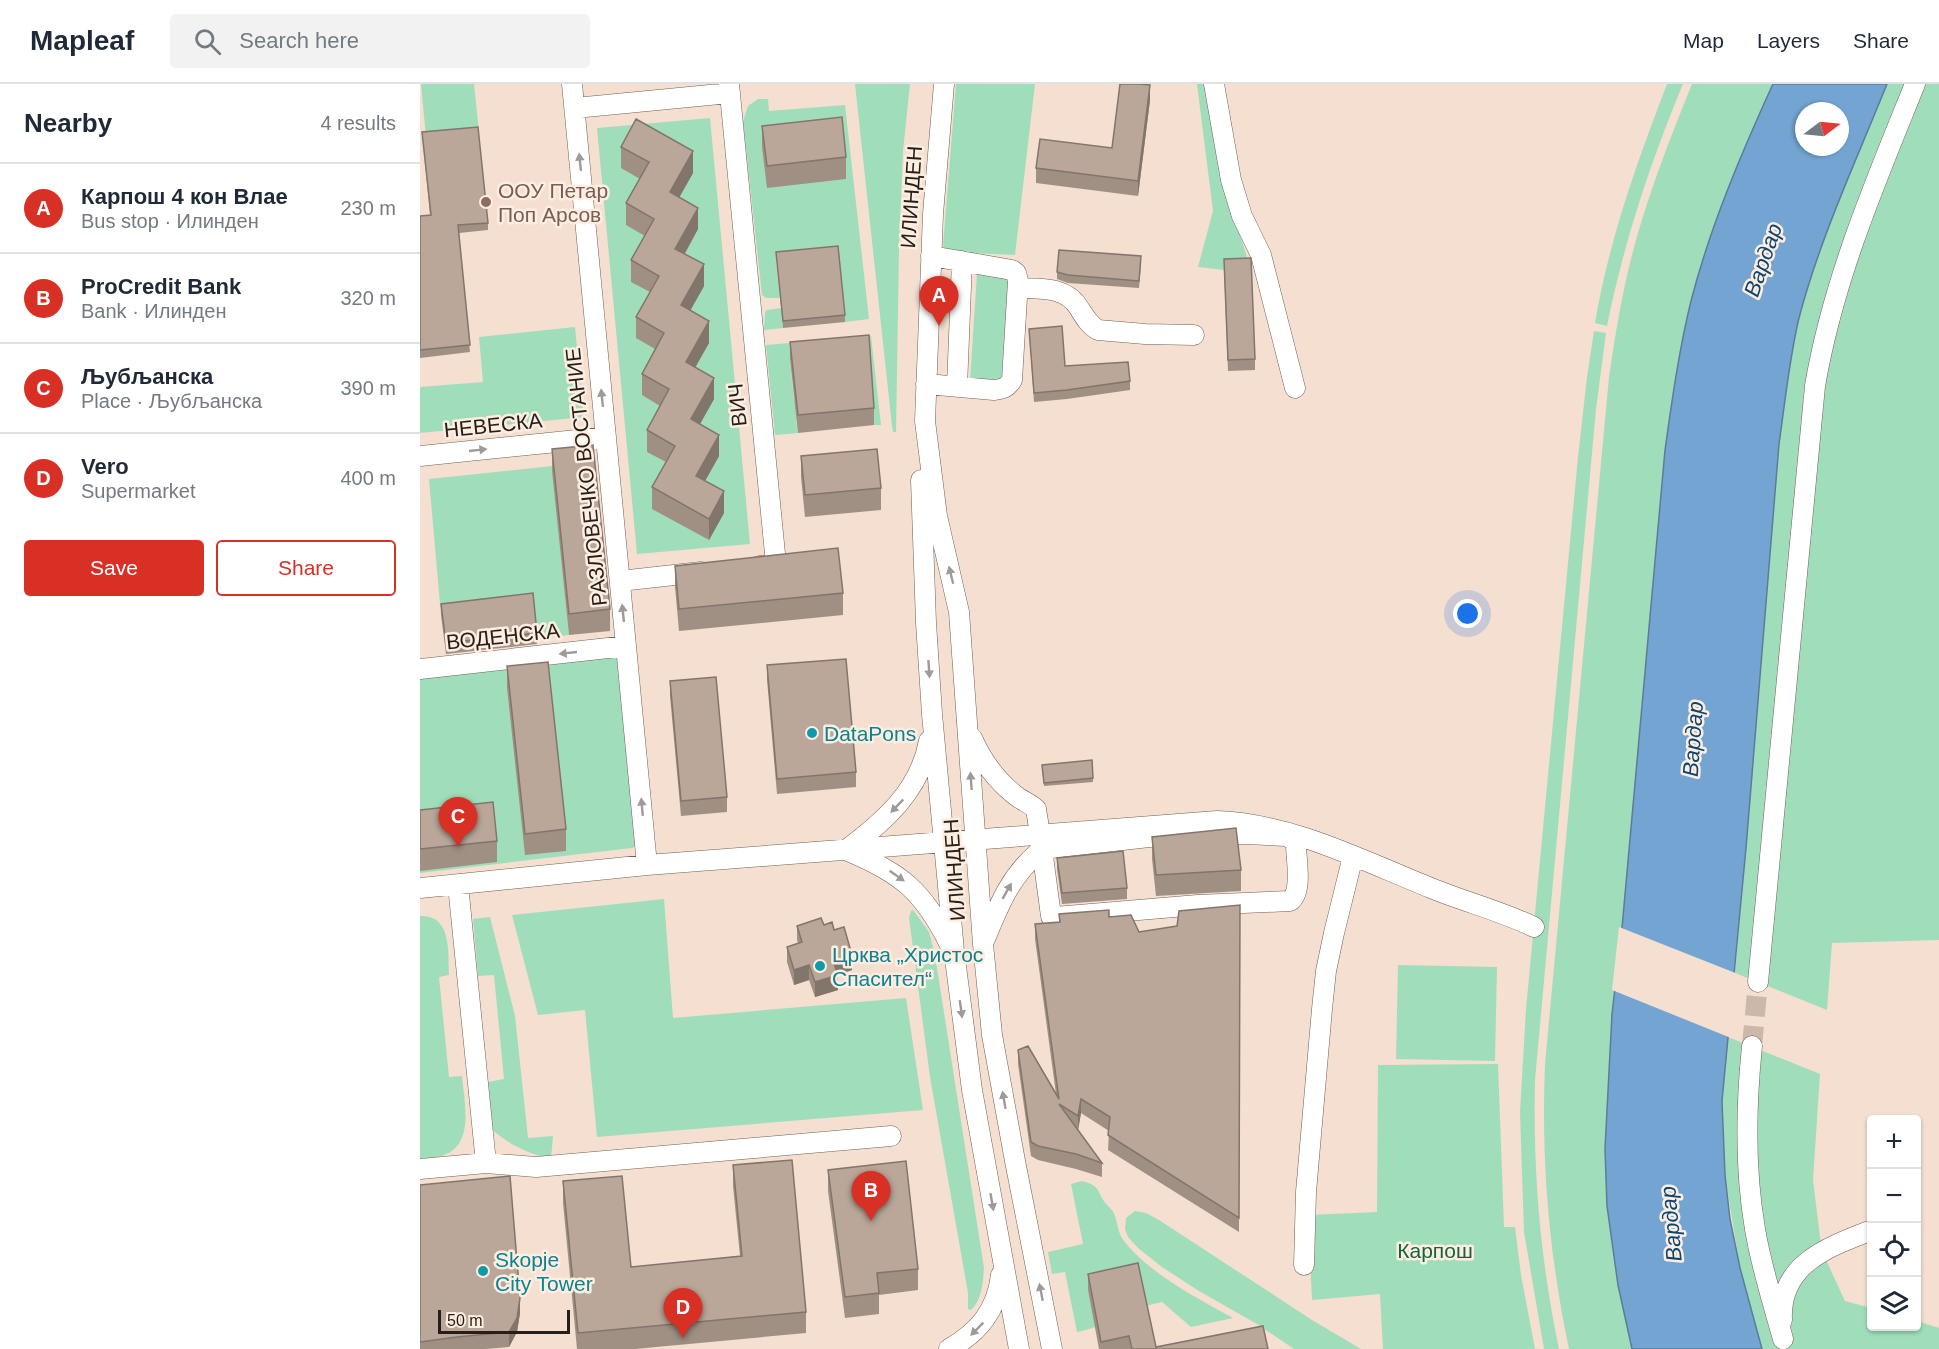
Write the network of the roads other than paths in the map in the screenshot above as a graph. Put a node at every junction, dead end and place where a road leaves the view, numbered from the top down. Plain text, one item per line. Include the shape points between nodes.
1 (572, 84) edge
2 (944, 84) edge
3 (1214, 84) edge
4 (1915, 84) edge
5 (729, 88) edge
6 (575, 108) junction
7 (931, 256) junction
8 (962, 261) junction
9 (1017, 288) junction
10 (1194, 335) dead end
11 (926, 384) junction
12 (957, 387) junction
13 (1295, 388) dead end
14 (925, 421) junction
15 (606, 437) junction
16 (420, 456) edge
17 (741, 568) edge
18 (718, 570) edge
19 (620, 581) junction
20 (626, 646) junction
21 (420, 669) edge
22 (932, 714) junction
23 (968, 727) junction
24 (975, 840) junction
25 (942, 842) junction
26 (1041, 842) junction
27 (845, 850) junction
28 (1353, 856) junction
29 (647, 865) junction
30 (458, 885) junction
31 (420, 888) edge
32 (1534, 927) dead end
33 (983, 944) junction
34 (954, 951) junction
35 (1758, 982) tunnel mouth
36 (1752, 1046) tunnel mouth
37 (891, 1137) dead end
38 (486, 1163) junction
39 (420, 1170) edge
40 (1867, 1232) edge
41 (1002, 1260) junction
42 (1304, 1265) dead end
43 (1784, 1344) edge
44 (1055, 1348) edge
45 (949, 1349) edge
46 (1019, 1349) edge

1 - 6 street, РАЗЛОВЕЧКО ВОСТАНИЕ
2 - 7 street, ИЛИНДЕН
3 - 13 street via 1231,180 1242,216 1261,255
4 - 35 street via 1856,231 1819,362
5 - 6 street
5 - 17 street, ВИЧ via 776,564
15 -> 6 street, РАЗЛОВЕЧКО ВОСТАНИЕ
7 - 8 street
7 - 11 street, ИЛИНДЕН
8 - 9 street via 1012,270 1018,277
8 - 12 street
9 - 10 street via 1065,293 1098,330
9 - 12 street via 1012,380 1003,389
11 - 12 street
11 - 14 street, ИЛИНДЕН
14 -> 22 street, ИЛИНДЕН via 921,504
23 -> 14 street, ИЛИНДЕН via 959,612 937,516
16 -> 15 street, НЕВЕСКА
15 - 19 street, РАЗЛОВЕЧКО ВОСТАНИЕ
18 - 19 street
20 -> 19 street, РАЗЛОВЕЧКО ВОСТАНИЕ
20 -> 21 street, ВОДЕНСКА
29 -> 20 street, РАЗЛОВЕЧКО ВОСТАНИЕ
22 - 25 street, ИЛИНДЕН
22 -> 27 street via 927,751 914,782 897,806
24 -> 23 street, ИЛИНДЕН
23 - 26 street via 990,770 1018,798 1036,809
24 - 25 street
24 - 26 street
24 - 33 street, ИЛИНДЕН
25 - 27 street
25 - 34 street, ИЛИНДЕН
26 - 26 street via 1286,836 1296,844 1298,890 1290,901 1055,917 1051,916
26 - 28 street via 1201,821 1235,822 1299,835
33 -> 26 street via 1004,893
27 - 29 street
27 -> 34 street via 882,866 914,890
28 - 32 street
28 - 42 street via 1328,961 1322,1009 1306,1192
29 - 30 street
30 - 31 street
30 - 38 street
44 -> 33 street, ИЛИНДЕН via 992,1035
34 -> 41 street, ИЛИНДЕН via 972,1090
36 - 43 street via 1750,1196 1759,1252
37 - 38 street via 536,1167
38 - 39 street
40 - 43 street via 1821,1251 1799,1269 1786,1288 1782,1314
41 -> 45 street via 999,1289 990,1312 977,1330
41 - 46 street, ИЛИНДЕН

